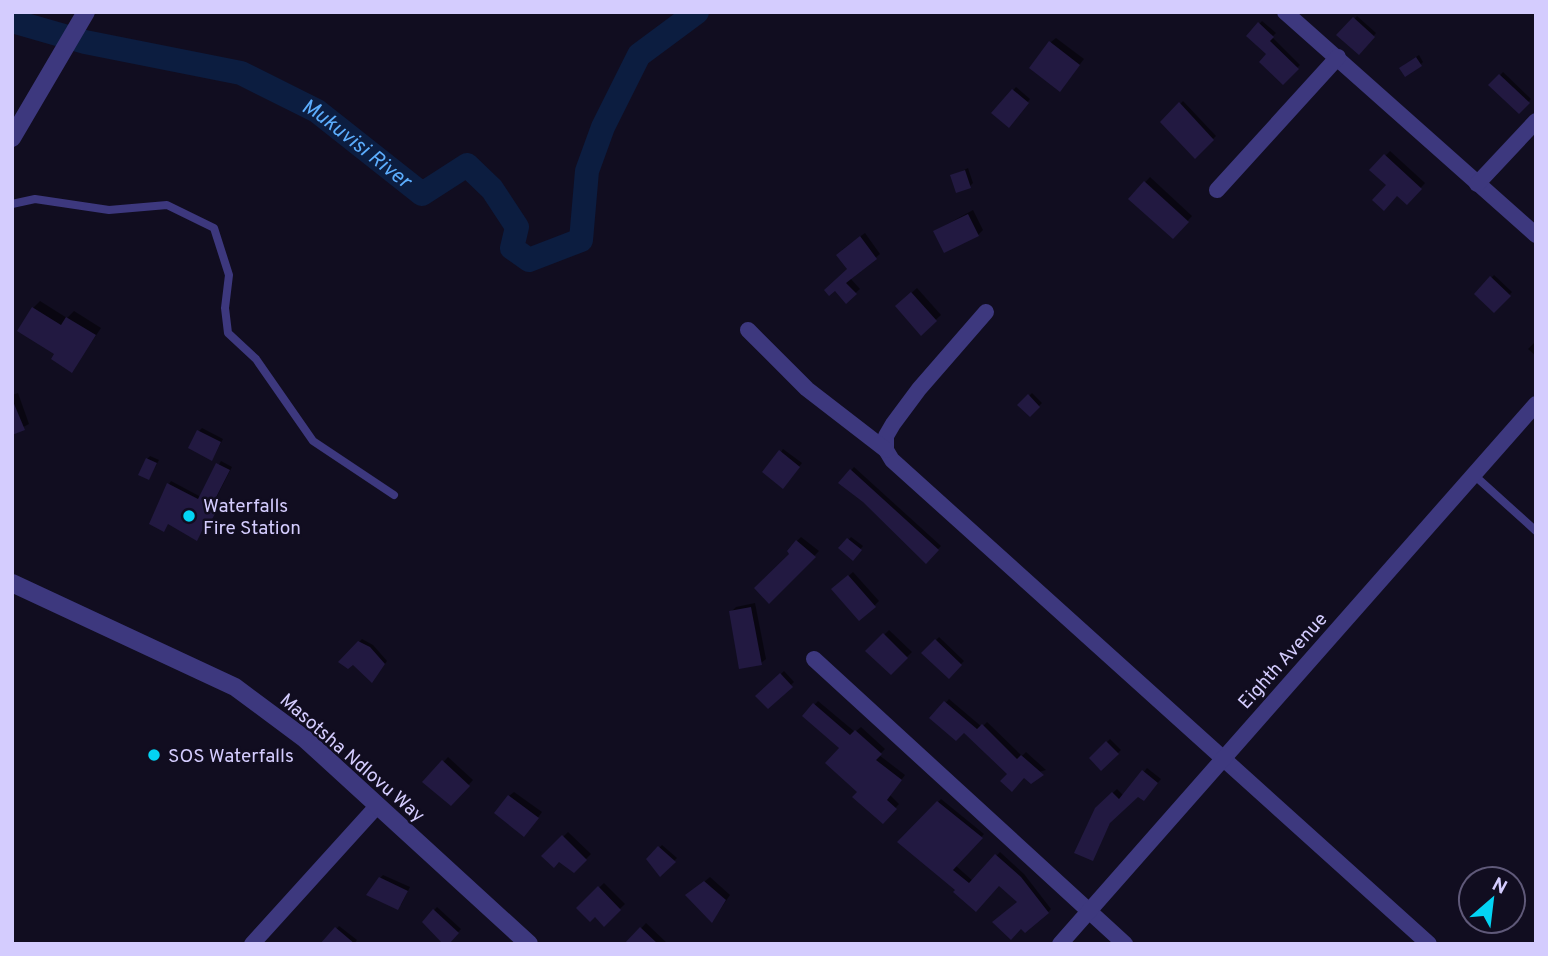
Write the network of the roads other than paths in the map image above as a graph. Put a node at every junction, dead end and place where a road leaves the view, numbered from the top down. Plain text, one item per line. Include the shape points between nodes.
1 (86, 12) edge
2 (1285, 12) edge
3 (1338, 57) junction
4 (1536, 121) edge
5 (12, 138) edge
6 (1477, 184) junction
7 (1217, 190) dead end
8 (12, 204) edge
9 (1536, 235) edge
10 (986, 312) dead end
11 (748, 330) dead end
12 (1536, 404) edge
13 (886, 450) junction
14 (1474, 475) junction
15 (394, 495) dead end
16 (1536, 531) edge
17 (12, 583) edge
18 (814, 659) dead end
19 (1223, 758) junction
20 (378, 806) junction
21 (1090, 912) junction
22 (252, 944) edge
23 (530, 944) edge
24 (1060, 944) edge
25 (1125, 944) edge
26 (1429, 944) edge

1 - 5 street
2 - 3 street
3 - 6 street
3 - 7 street
4 - 6 street
6 - 9 street
8 - 15 lane via 35,198 109,210 167,205 214,228 229,275 228,333 257,359 313,441
10 - 13 street via 919,389 886,436
11 - 13 street via 807,389
12 - 14 street, Eighth Avenue
13 - 19 street
14 - 16 lane
14 - 19 street, Eighth Avenue
17 - 20 street, Masotsha Ndlovu Way via 235,687 297,733
18 - 21 street
19 - 21 street, Eighth Avenue
19 - 26 street
20 - 22 street
20 - 23 street, Masotsha Ndlovu Way
21 - 24 street, Eighth Avenue
21 - 25 street

